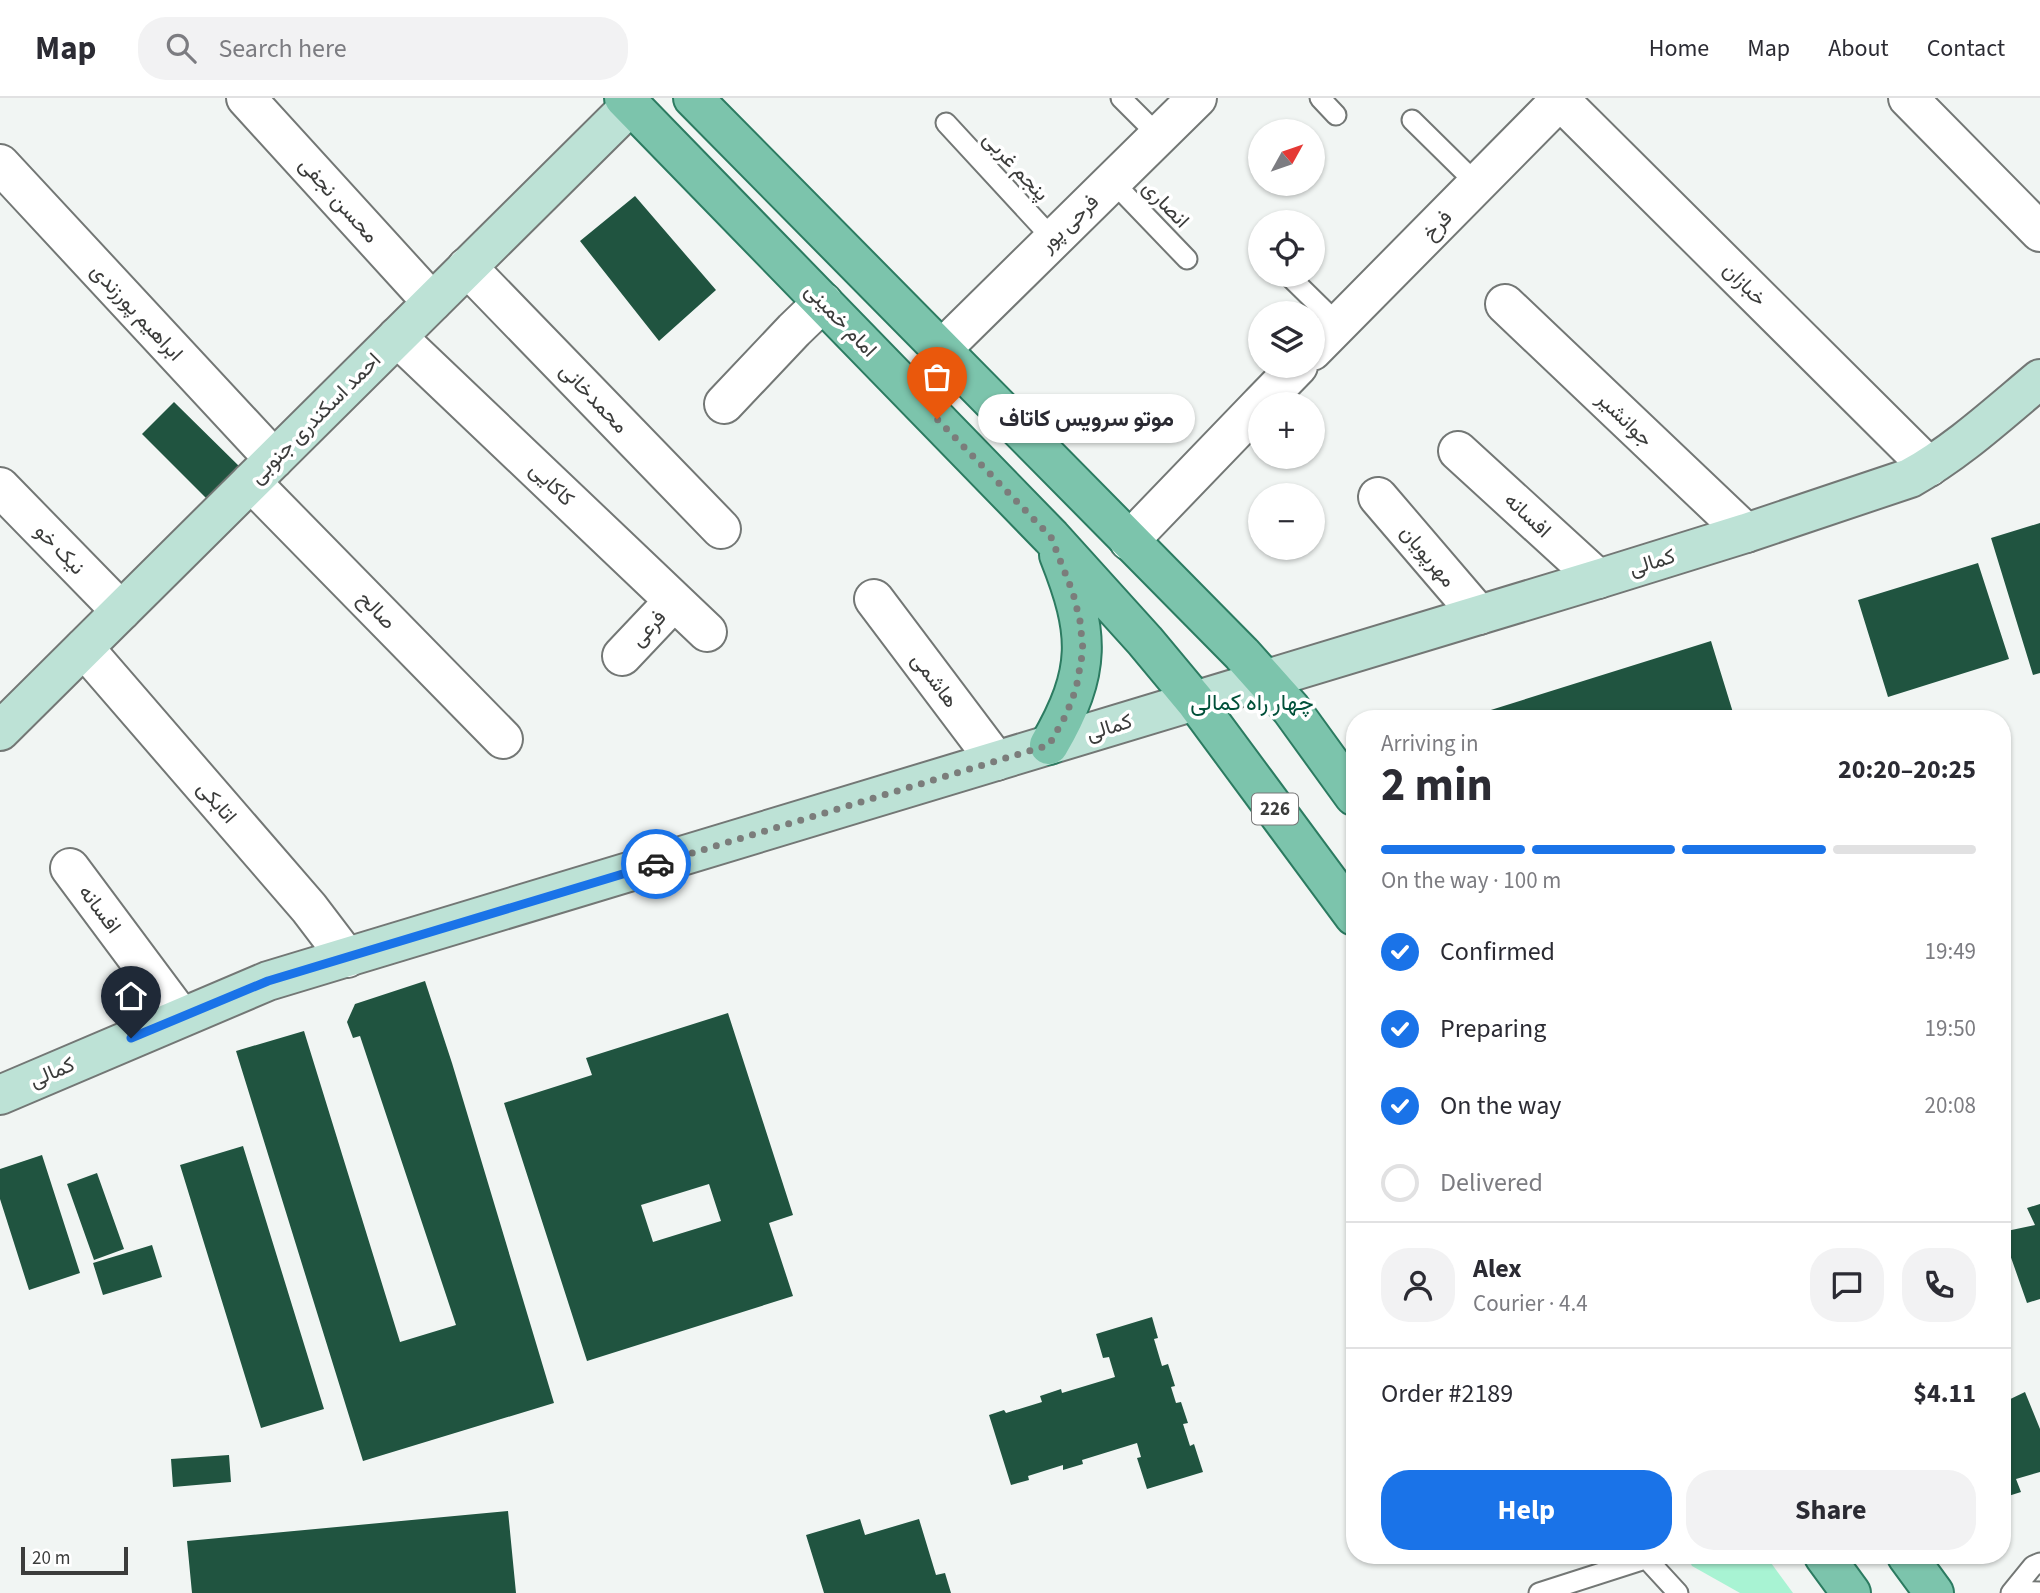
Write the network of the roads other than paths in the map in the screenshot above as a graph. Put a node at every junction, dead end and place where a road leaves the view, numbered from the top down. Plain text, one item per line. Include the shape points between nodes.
1 (246, 98) edge
2 (693, 98) edge
3 (1121, 98) edge
4 (1197, 98) edge
5 (1320, 98) edge
6 (1561, 99) edge
7 (627, 102) edge
8 (1921, 102) edge
9 (1336, 115) dead end
10 (1412, 120) dead end
11 (946, 123) dead end
12 (1158, 136) junction
13 (0, 164) edge
14 (1112, 181) junction
15 (1477, 184) junction
16 (2040, 232) edge
17 (1053, 239) junction
18 (1187, 259) dead end
19 (467, 267) junction
20 (1295, 287) edge
21 (432, 302) junction
22 (823, 302) junction
23 (1505, 304) dead end
24 (397, 337) junction
25 (1326, 338) edge
26 (942, 349) junction
27 (1286, 378) edge
28 (2040, 379) edge
29 (1273, 392) edge
30 (724, 404) dead end
31 (1248, 417) edge
32 (1458, 451) dead end
33 (1930, 467) junction
34 (263, 470) junction
35 (0, 487) edge
36 (1378, 498) dead end
37 (721, 529) dead end
38 (1746, 533) junction
39 (1051, 537) junction
40 (1129, 541) junction
41 (1598, 579) junction
42 (874, 599) dead end
43 (674, 601) junction
44 (121, 611) junction
45 (1479, 615) junction
46 (707, 632) dead end
47 (84, 648) junction
48 (622, 656) dead end
49 (1265, 679) junction
50 (1195, 701) junction
51 (0, 731) edge
52 (503, 738) dead end
53 (1049, 745) junction
54 (996, 761) junction
55 (1346, 785) edge
56 (70, 868) dead end
57 (1346, 905) edge
58 (347, 958) junction
59 (181, 1017) junction
60 (0, 1095) edge
61 (2040, 1563) edge
62 (1624, 1564) edge
63 (1651, 1564) edge
64 (1830, 1564) edge
65 (1913, 1564) edge
66 (2012, 1592) edge
67 (2040, 1592) edge
68 (1539, 1593) edge
69 (1678, 1593) edge
70 (1851, 1593) edge
71 (1934, 1593) edge

1 - 21 street, محسن نجفی
2 - 26 main road
3 - 12 lane
4 - 12 street, فرحی پور
5 - 9 lane
6 - 15 street, فرخ
6 - 33 street, خبازان
7 - 19 main road, احمد اسکندری جنوبی
7 - 22 main road, امام خمینی / 226
8 - 16 street
10 - 15 lane
11 - 17 lane, پنجم غربی
12 - 14 street, فرحی پور
13 - 34 street, ابراهیم پورزندی
14 - 17 street, فرحی پور
14 - 18 lane, انصاری
15 - 25 street, فرخ
17 - 26 street, فرحی پور
19 - 21 main road, احمد اسکندری جنوبی
19 - 37 street, محمدخانی
20 - 25 lane
21 - 24 main road, احمد اسکندری جنوبی
22 - 30 street
22 - 39 main road, امام خمینی / 226
23 - 38 street, جوانشیر
24 - 34 main road, احمد اسکندری جنوبی
24 - 43 street, کاکایی
26 - 40 main road
27 - 29 street
28 - 33 main road, کمالی
31 - 40 street
32 - 41 street, افسانه
33 - 38 main road, کمالی via 1910,478
34 - 44 main road, احمد اسکندری جنوبی
34 - 52 street, صالح
35 - 44 street, نیک خو
36 - 45 street, مهرپویان
38 - 41 main road, کمالی
39 - 50 main road, امام خمینی / 226
39 - 53 main road via 1073,593 1083,650 1076,689
40 - 49 main road
41 - 45 main road, کمالی
42 - 54 street, هاشمی
43 - 46 street, کاکایی
43 - 48 street, فرعی
44 - 47 main road, احمد اسکندری جنوبی
45 - 49 main road, کمالی
47 - 51 main road, احمد اسکندری جنوبی
47 - 58 street, اتابکی
49 - 50 main road, کمالی
49 - 55 main road
50 - 53 main road, کمالی
50 - 57 main road, 226
53 - 54 main road, کمالی
54 - 58 main road, کمالی
56 - 59 street, افسانه
58 - 59 main road, کمالی via 268,981
59 - 60 main road, کمالی
61 - 66 lane
62 - 68 lane
63 - 69 lane
64 - 70 main road
65 - 71 main road
66 - 67 lane

